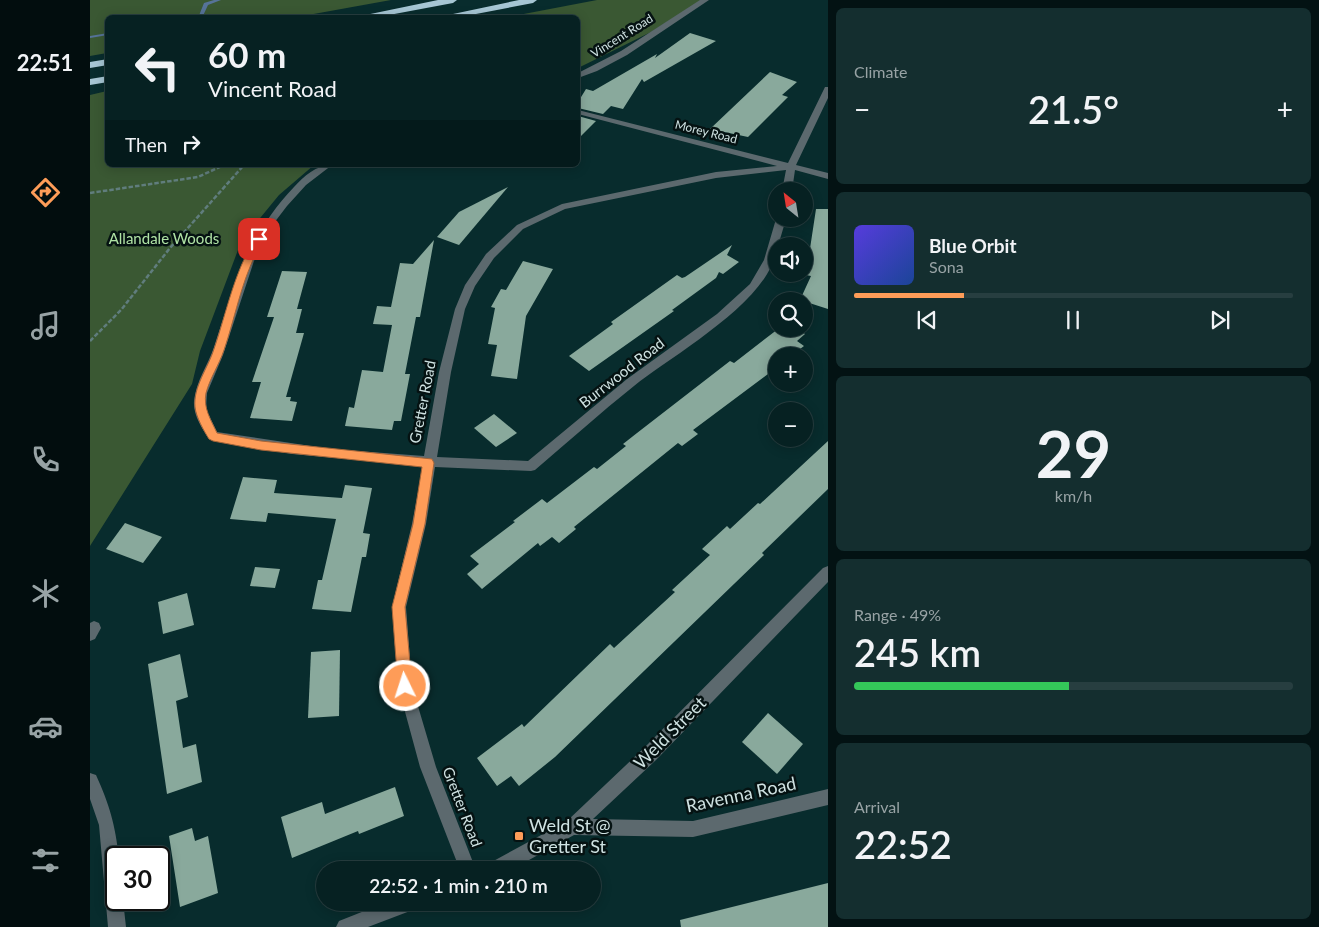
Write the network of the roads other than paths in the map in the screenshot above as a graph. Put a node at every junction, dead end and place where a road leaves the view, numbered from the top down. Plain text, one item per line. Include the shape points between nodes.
1 (453, 0) edge
2 (533, 0) edge
3 (705, 0) edge
4 (371, 15) edge
5 (454, 15) edge
6 (105, 62) edge
7 (90, 65) edge
8 (580, 75) edge
9 (105, 80) edge
10 (90, 82) edge
11 (828, 90) edge
12 (580, 113) edge
13 (324, 167) edge
14 (791, 167) junction
15 (828, 176) edge
16 (788, 182) edge
17 (778, 228) edge
18 (428, 463) junction
19 (828, 572) edge
20 (90, 781) edge
21 (828, 797) edge
22 (573, 826) junction
23 (465, 861) edge
24 (510, 861) edge
25 (388, 911) edge
26 (117, 927) edge
27 (345, 927) edge

1 - 4 highway
2 - 5 highway
3 - 8 street, Vincent Road via 637,46
6 - 7 highway
9 - 10 highway
11 - 14 street
12 - 14 street, Morey Road
13 - 18 street via 300,185 274,214 252,251 201,393 200,409 213,436 261,445
14 - 15 street, Morey Road
14 - 16 street
14 - 18 street, Gretter Road via 716,175 609,196 562,207 520,227 490,256 470,285 460,309
17 - 18 street, Burrwood Road via 769,260 754,286 721,317 631,382 531,466
18 - 23 street, Gretter Road via 419,524 399,607 405,686 428,767
19 - 22 street, Weld Street via 664,740
20 - 26 street via 107,825
21 - 22 street, Ravenna Road via 693,829
22 - 24 street, Weld Street
25 - 27 street

